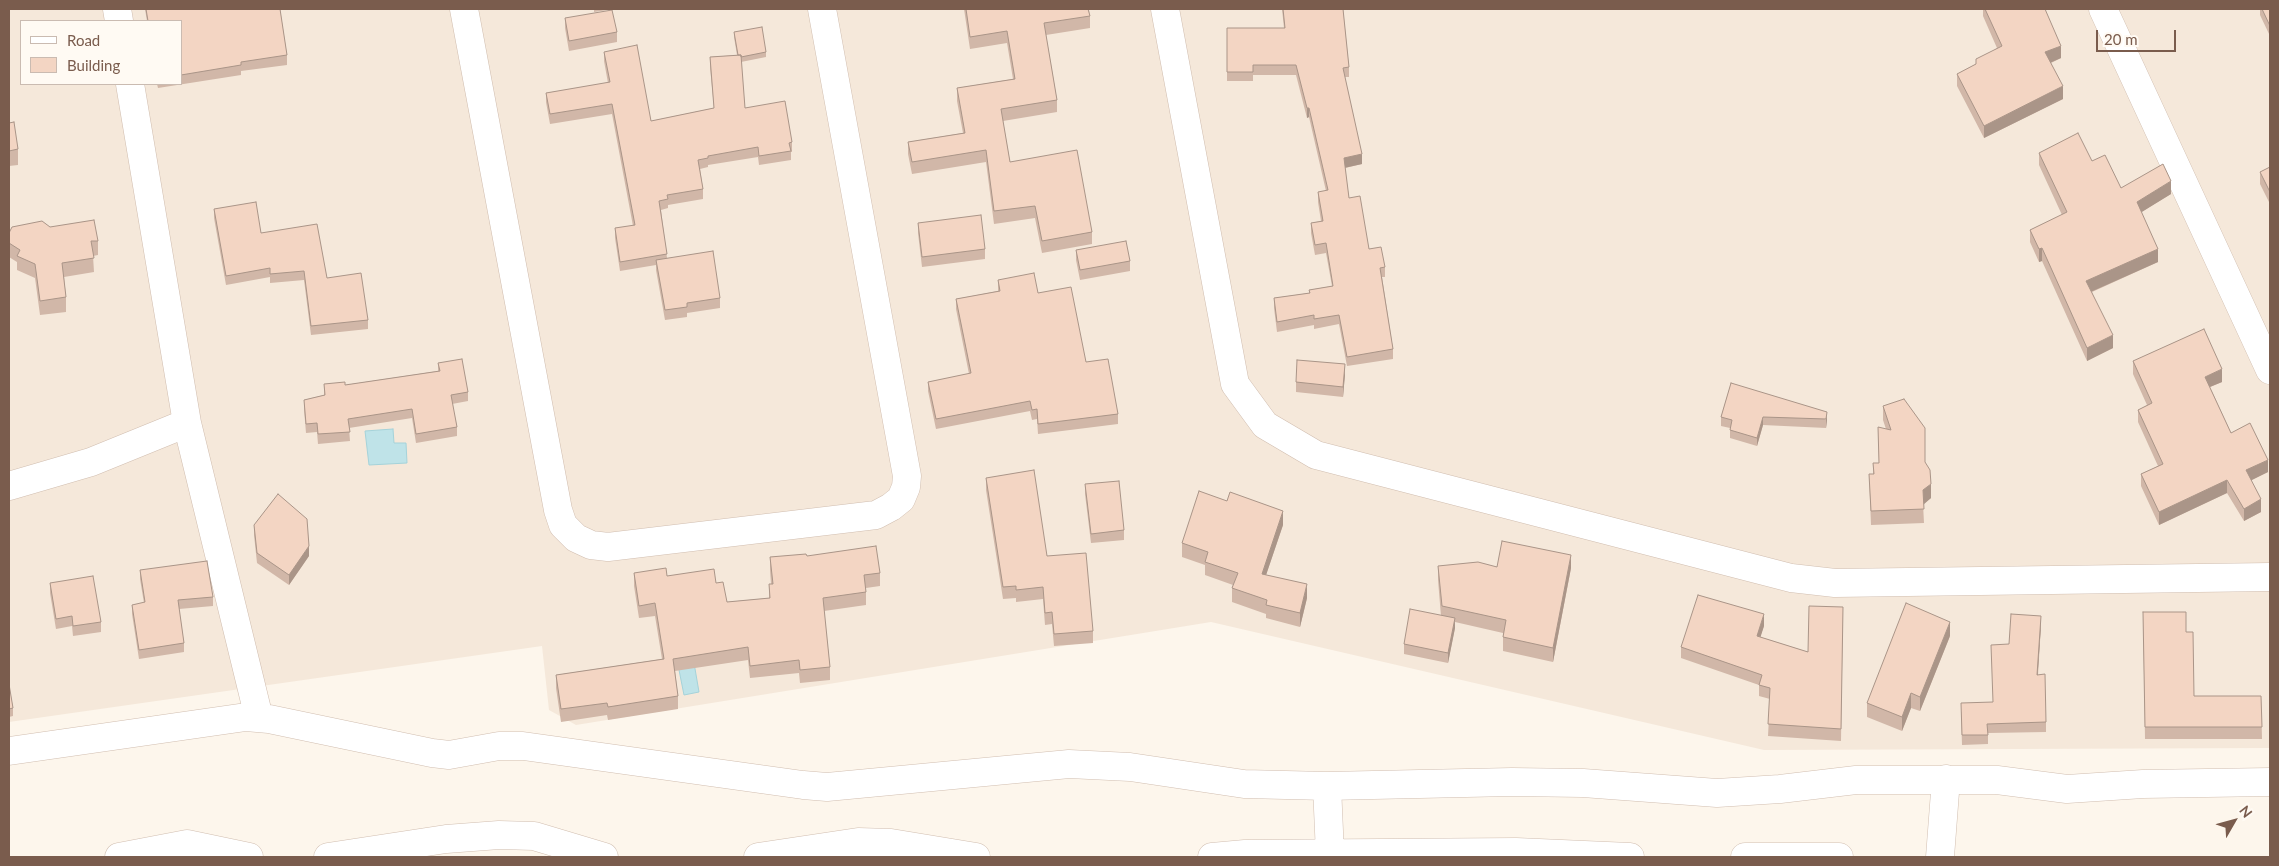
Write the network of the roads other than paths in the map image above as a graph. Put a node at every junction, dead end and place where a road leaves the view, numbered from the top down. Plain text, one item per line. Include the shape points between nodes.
1 (464, 9) edge
2 (822, 9) edge
3 (1165, 9) edge
4 (2103, 9) edge
5 (130, 85) edge
6 (2270, 370) edge
7 (187, 423) junction
8 (9, 486) edge
9 (2270, 577) edge
10 (259, 718) junction
11 (9, 751) edge
12 (1946, 779) junction
13 (2270, 782) edge
14 (1327, 786) junction
15 (1330, 854) junction
16 (119, 857) edge
17 (249, 857) edge
18 (328, 857) edge
19 (604, 857) edge
20 (758, 857) edge
21 (976, 857) edge
22 (1212, 857) edge
23 (1630, 857) edge
24 (1745, 857) edge
25 (1839, 857) edge
26 (1940, 857) edge

1 - 2 street via 558,510 563,525 576,538 591,545 608,547 876,515 901,499 906,487 907,476
3 - 9 street via 1235,384 1265,425 1316,455 1791,578 1835,583
4 - 6 street
5 - 7 street
7 - 8 street via 91,462
7 - 10 street
10 - 11 street via 222,719
10 - 14 street via 448,755 499,746 522,746 803,785 843,785 1070,764 1130,767 1244,784
12 - 13 street via 1997,780 2067,789
12 - 14 street via 1856,780 1717,793 1583,783
12 - 26 street
14 - 15 street
15 - 22 street via 1224,854
15 - 23 street via 1516,852
16 - 17 street via 187,844
18 - 19 street via 446,839 499,835 534,836
20 - 21 street via 858,842 891,843
24 - 25 street

